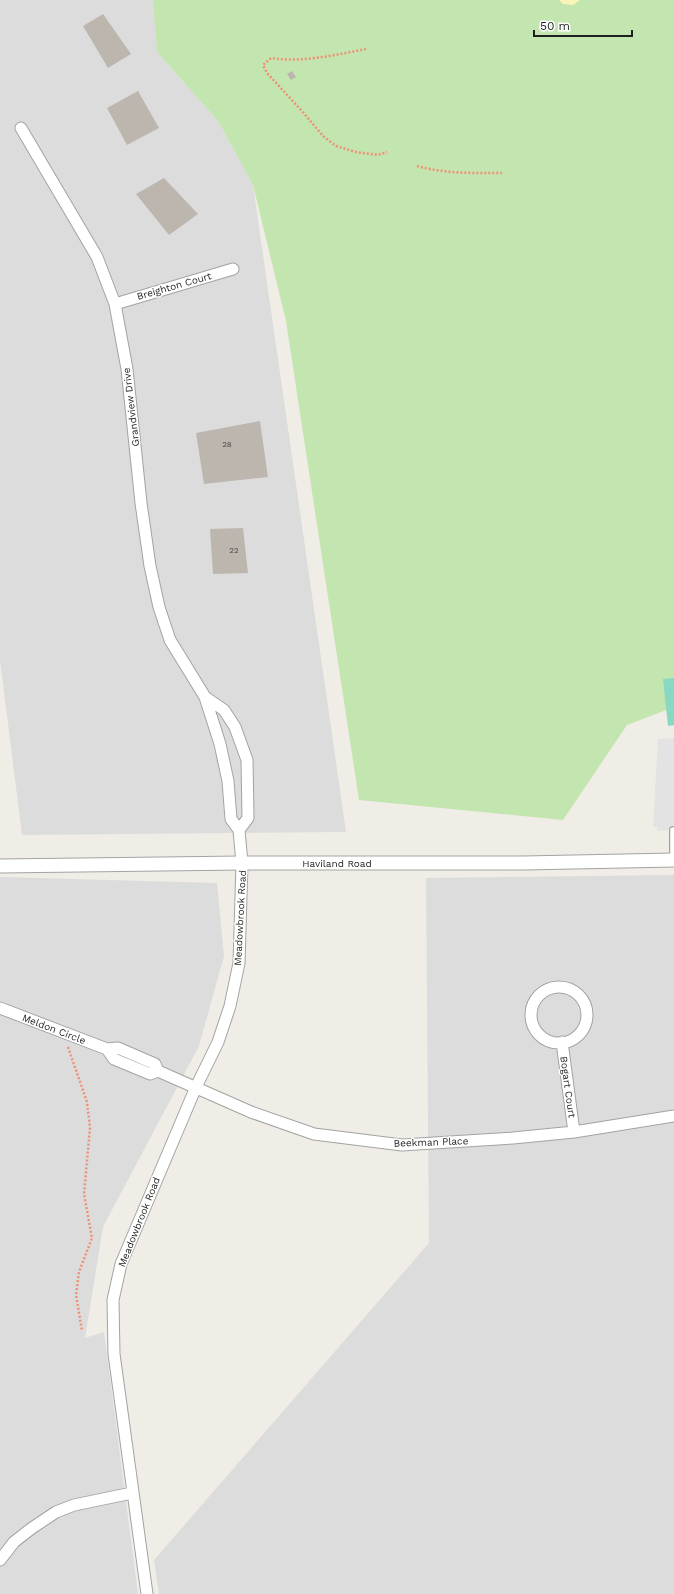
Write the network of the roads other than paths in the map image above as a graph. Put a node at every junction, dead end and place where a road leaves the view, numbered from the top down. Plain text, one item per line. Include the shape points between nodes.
1 (21, 128) dead end
2 (233, 269) dead end
3 (115, 304) junction
4 (205, 698) junction
5 (239, 830) junction
6 (673, 830) dead end
7 (674, 860) edge
8 (242, 863) junction
9 (0, 866) edge
10 (1, 1011) edge
11 (562, 1042) junction
12 (196, 1087) junction
13 (674, 1116) edge
14 (574, 1132) junction
15 (132, 1493) junction
16 (0, 1560) edge
17 (147, 1594) edge

1 - 3 street, Grandview Drive via 97,257
2 - 3 street, Breighton Court
3 - 4 street, Grandview Drive via 127,369 150,566 159,606 170,640
4 - 5 street, Grandview Drive via 220,744 228,782 231,819
4 - 5 street, Grandview Drive via 224,710 235,727 247,760 248,818
5 - 8 street, Meadowbrook Road
6 - 7 lane
7 - 8 street, Haviland Road
8 - 9 street, Haviland Road
8 - 12 street, Meadowbrook Road via 239,963 230,1006 218,1042
10 - 12 street, Meldon Circle via 107,1049 114,1059 150,1074 158,1071
11 - 11 street, Bogart Court via 580,1033 586,1023 587,1012 584,1002 577,993 567,988 556,987 546,990 537,997 532,1006 531,1017 534,1028 541,1036 551,1041
11 - 14 street, Bogart Court
12 - 14 street, Beekman Place via 250,1112 314,1134 402,1145
12 - 15 street, Meadowbrook Road via 121,1264 112,1300 114,1354
13 - 14 street, Beekman Place
15 - 16 street via 74,1505 56,1512 14,1542
15 - 17 street, Meadowbrook Road

